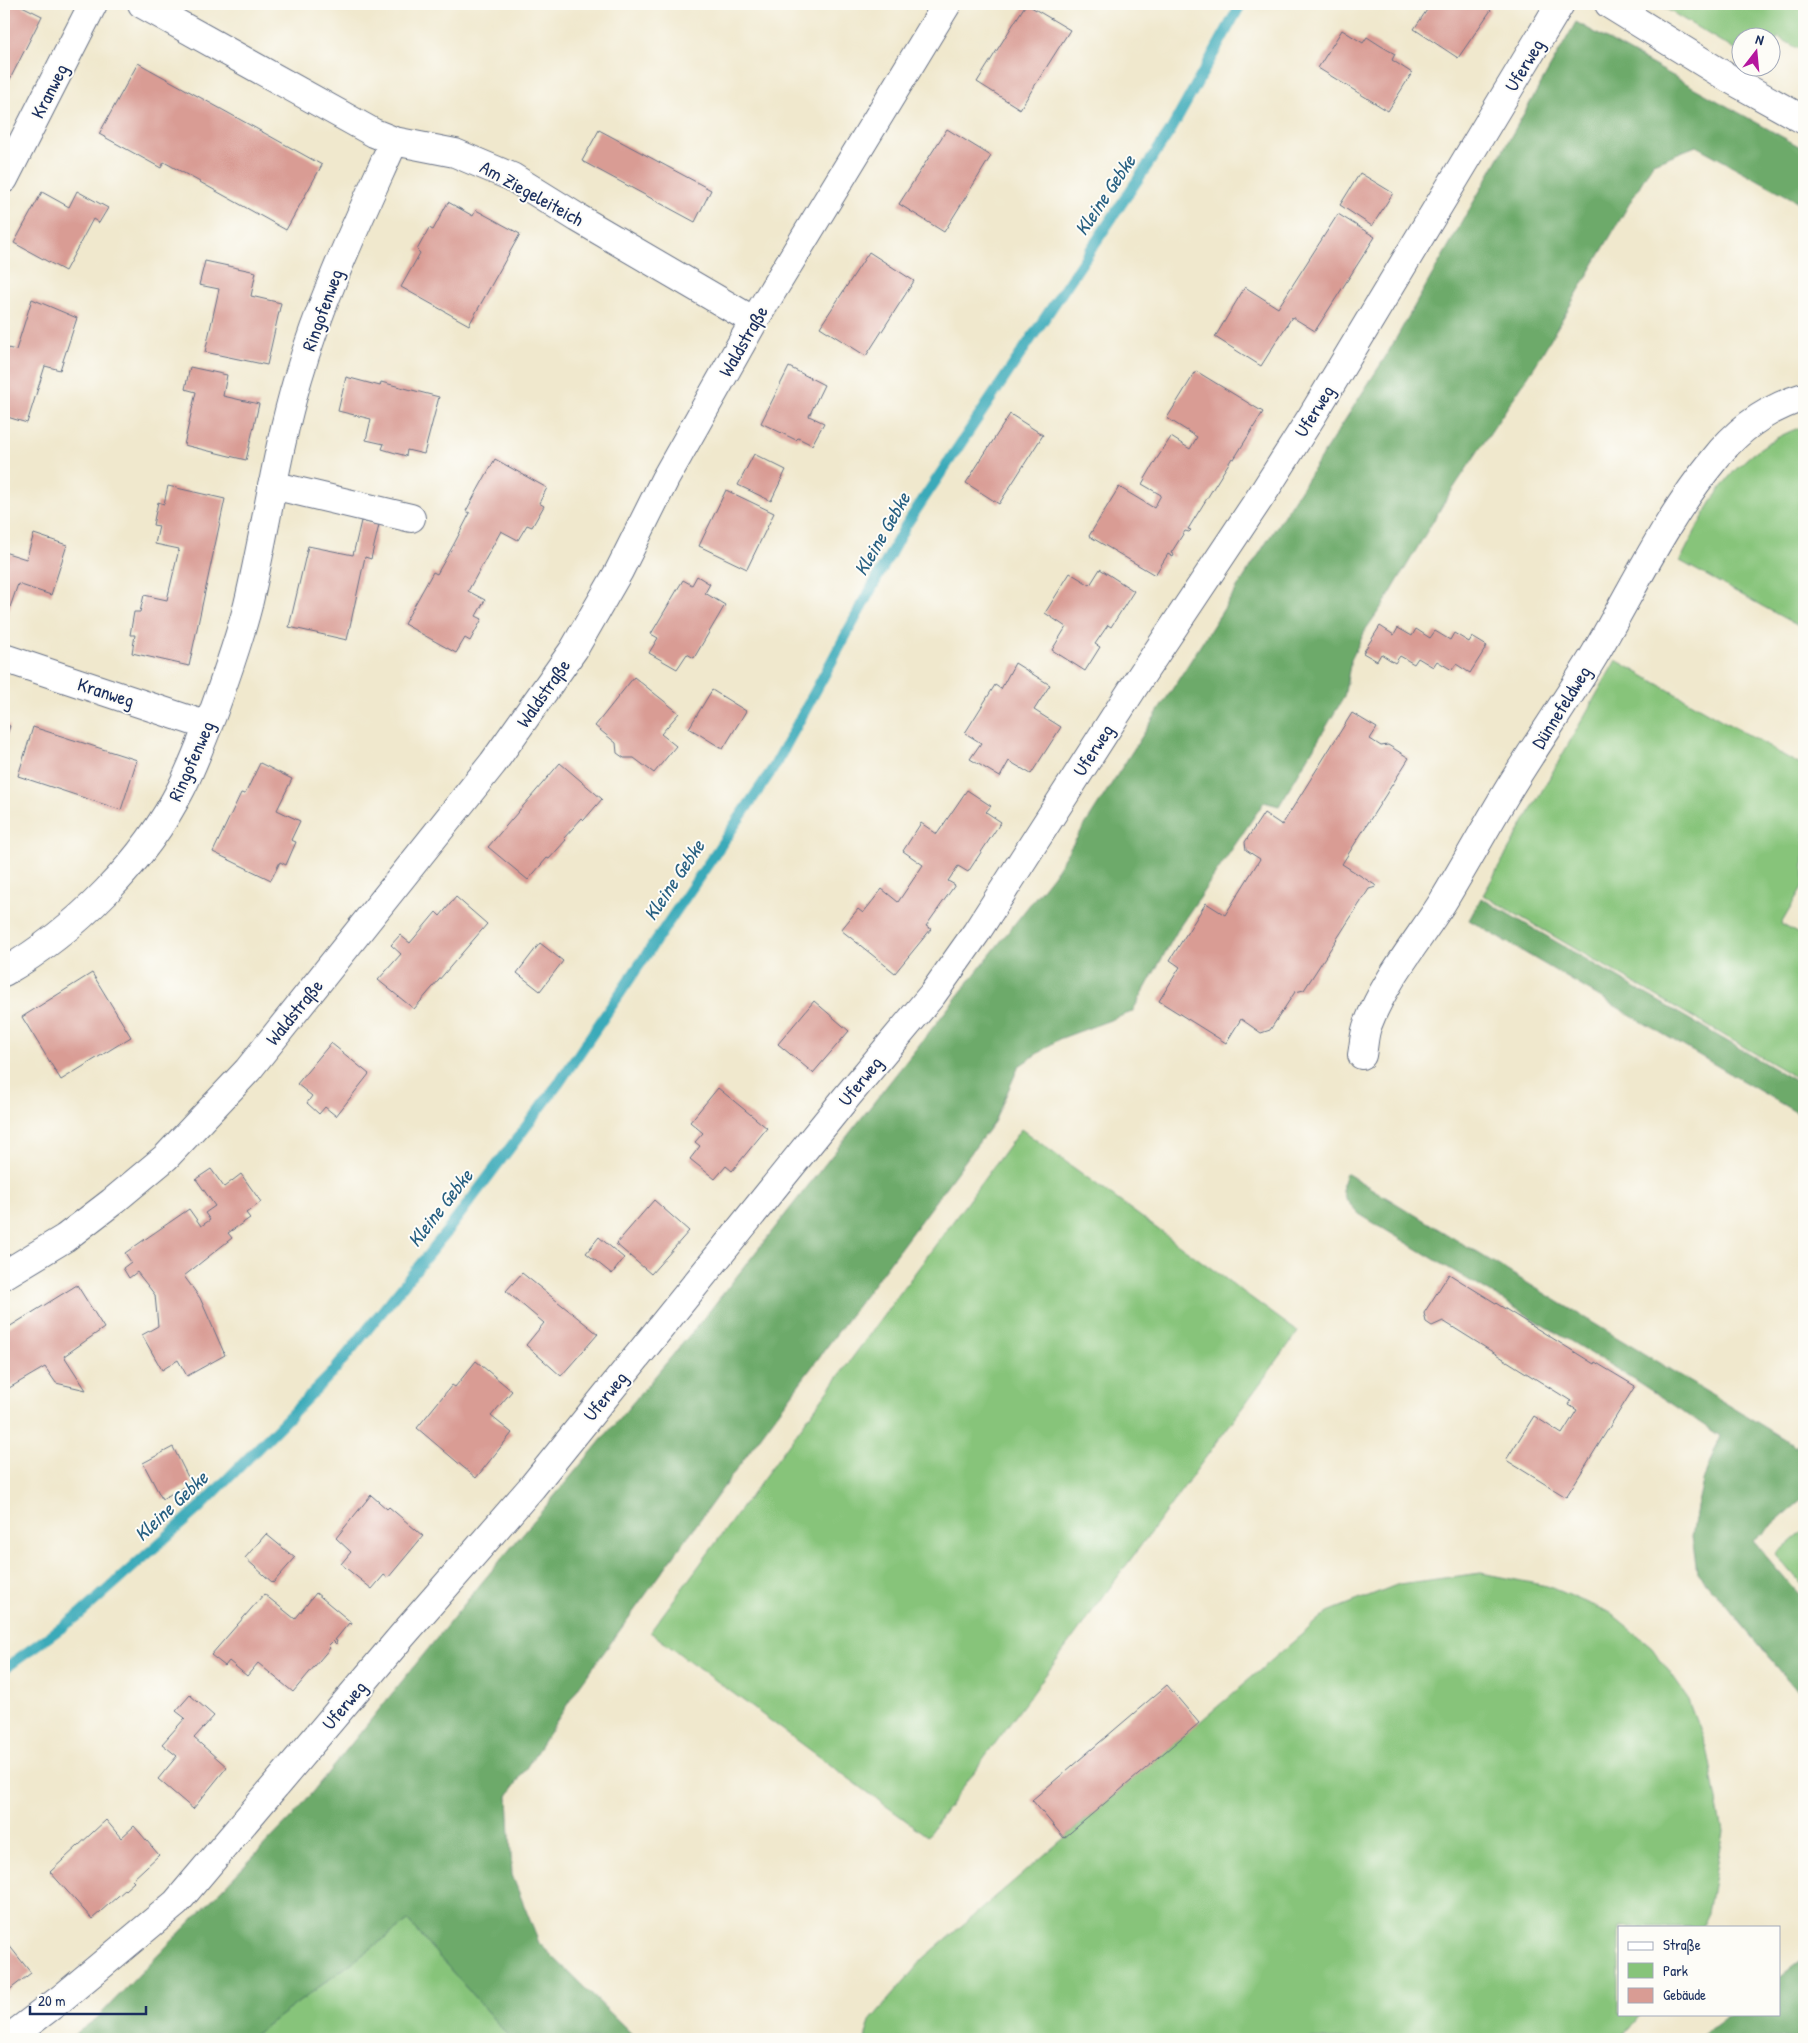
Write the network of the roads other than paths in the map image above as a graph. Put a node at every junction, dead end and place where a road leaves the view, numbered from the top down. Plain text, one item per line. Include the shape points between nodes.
1 (94, 4) edge
2 (142, 4) edge
3 (947, 4) edge
4 (1560, 4) edge
5 (1609, 4) edge
6 (1804, 120) edge
7 (394, 142) junction
8 (4, 179) edge
9 (754, 322) junction
10 (1804, 397) edge
11 (272, 485) junction
12 (411, 518) dead end
13 (4, 658) edge
14 (208, 726) junction
15 (4, 972) edge
16 (1362, 1055) dead end
17 (4, 1275) edge
18 (8, 2039) edge

1 - 8 street, Kranweg
2 - 7 street, Am Ziegeleiteich
3 - 9 street, Waldstraße
4 - 18 street, Uferweg via 1266,490 932,995 532,1487 176,1903
5 - 6 street via 1730,80
7 - 9 street, Am Ziegeleiteich via 455,154 512,177
7 - 11 street, Ringofenweg via 327,292 297,379
9 - 17 street, Waldstraße via 574,649 493,763 248,1070 166,1157 65,1238
10 - 16 street, Dünnefeldweg via 1782,403 1735,436 1683,503 1594,654 1388,985 1368,1025
11 - 12 street
11 - 14 street, Ringofenweg via 248,606
13 - 14 street, Kranweg
14 - 15 street, Ringofenweg via 181,790 152,836 126,868 76,922

